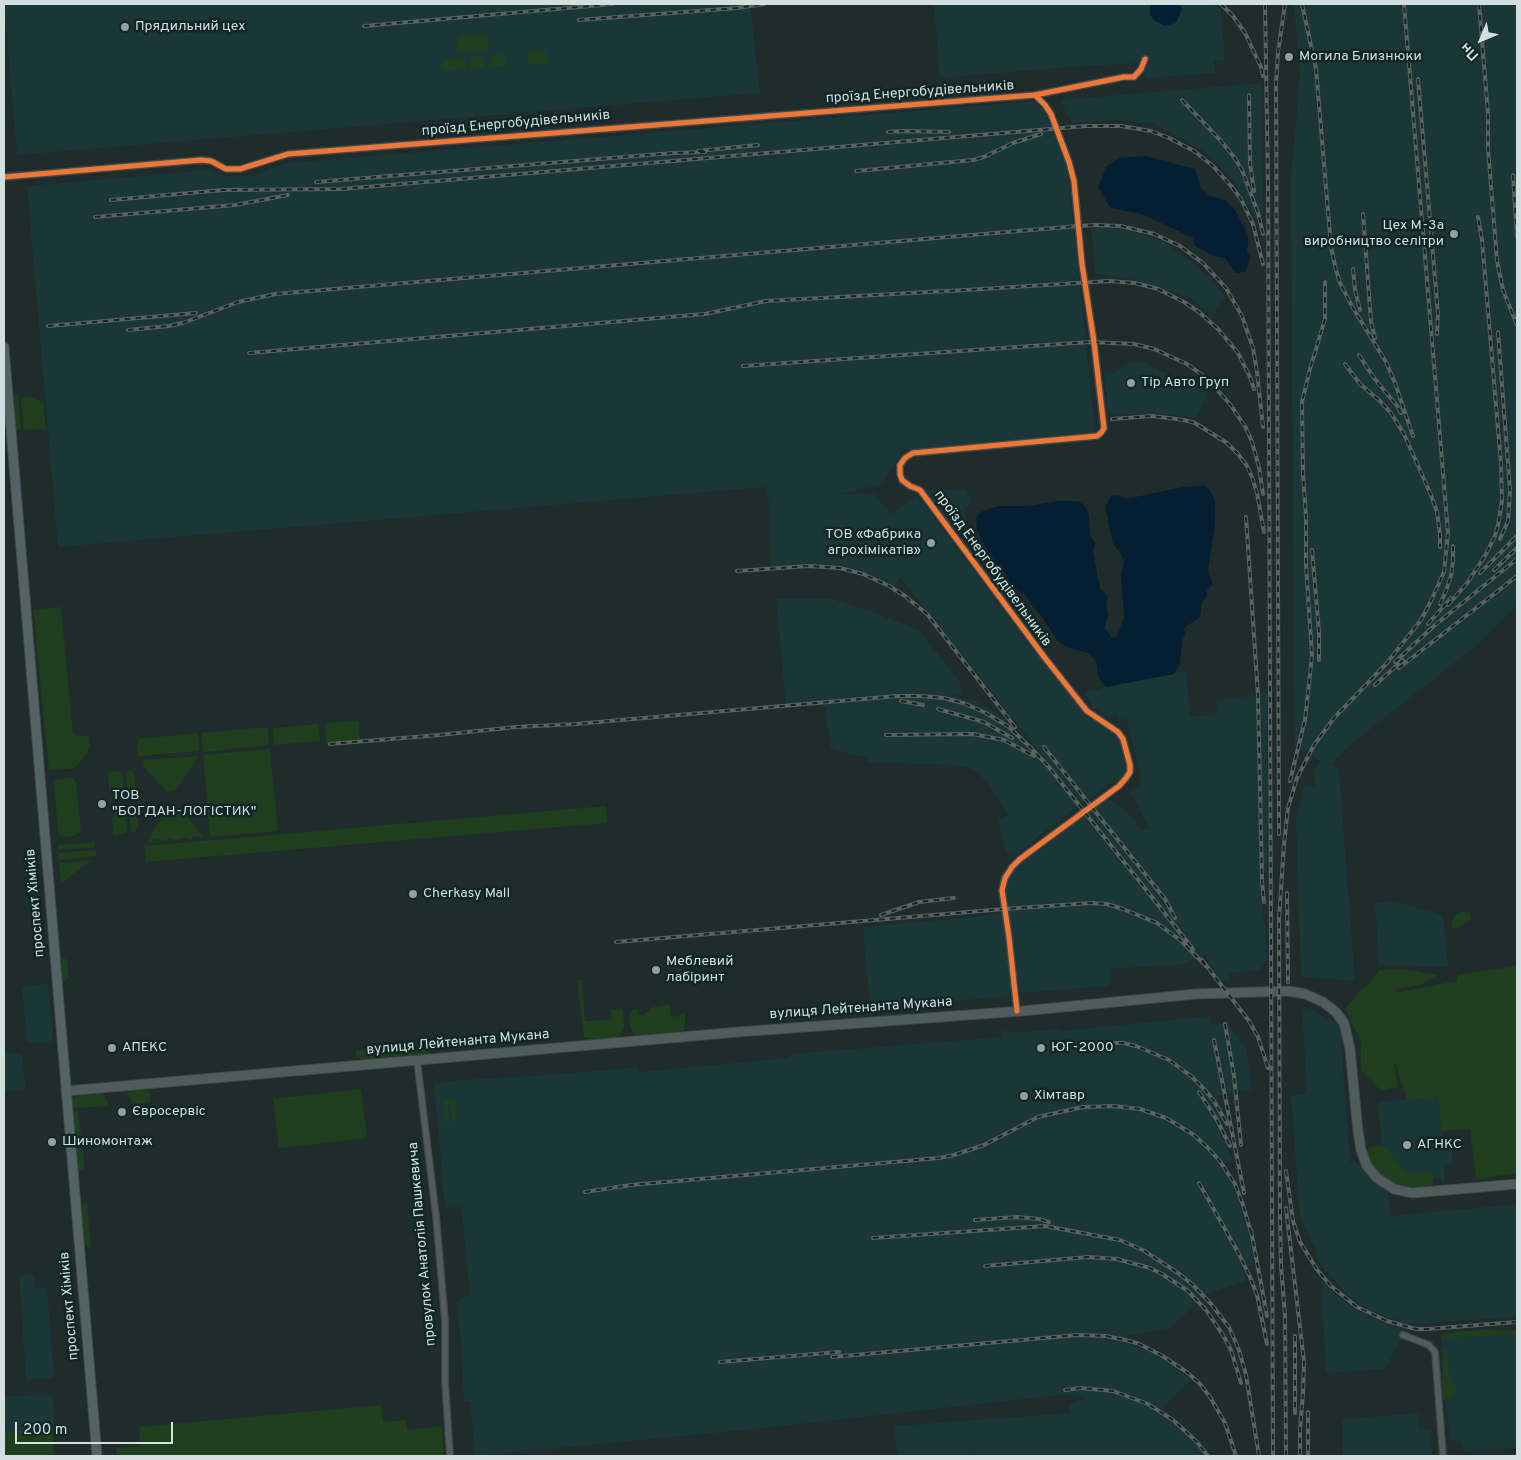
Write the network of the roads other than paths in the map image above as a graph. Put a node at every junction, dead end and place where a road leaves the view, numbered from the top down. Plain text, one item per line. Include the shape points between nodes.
1 (1145, 60) dead end
2 (1035, 95) junction
3 (4, 177) edge
4 (4, 347) edge
5 (5, 371) edge
6 (1017, 1011) junction
7 (417, 1060) junction
8 (66, 1091) junction
9 (1517, 1184) edge
10 (1403, 1335) dead end
11 (97, 1456) edge
12 (450, 1456) edge
13 (1443, 1456) edge

1 - 2 street, проїзд Енергобудівельників via 1134,77
2 - 3 street, проїзд Енергобудівельників via 288,154 240,169 226,169 201,160
2 - 6 street, проїзд Енергобудівельників via 1051,114 1074,181 1104,428 1097,436 913,453 900,465 902,480 920,490 1086,711 1118,732 1130,764 1130,772 1123,782 1020,859 1005,878 1002,890
4 - 5 main road, проспект Хіміків
5 - 8 main road, проспект Хіміків
6 - 7 main road, вулиця Лейтенанта Мукана
6 - 9 main road, вулиця Лейтенанта Мукана via 1196,994 1280,991 1309,995 1332,1008 1345,1027 1360,1144 1367,1166 1377,1178 1394,1189 1412,1193
7 - 8 main road, вулиця Лейтенанта Мукана
7 - 12 street, провулок Анатолія Пашкевича via 445,1320
8 - 11 main road, проспект Хіміків
10 - 13 street via 1429,1345 1435,1352

